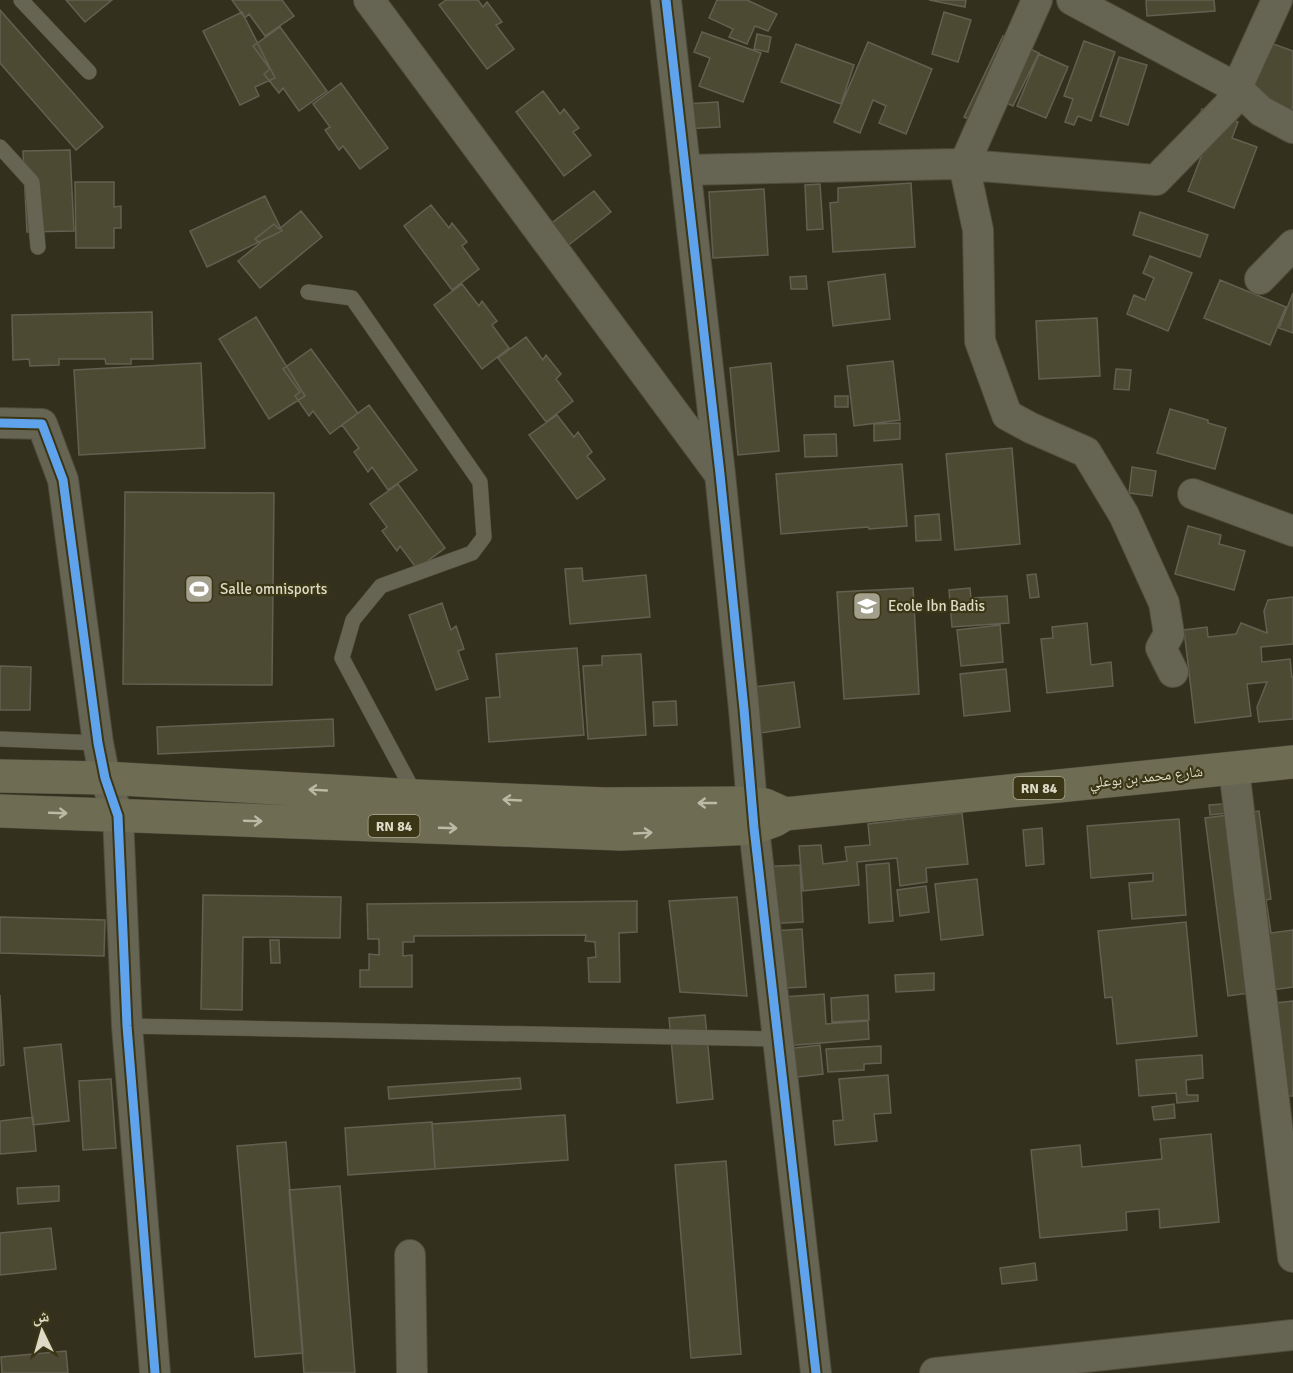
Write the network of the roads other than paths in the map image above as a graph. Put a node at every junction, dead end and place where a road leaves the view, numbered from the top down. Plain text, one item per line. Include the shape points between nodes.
1 (21, 0) edge
2 (369, 0) edge
3 (666, 0) edge
4 (1037, 0) edge
5 (1072, 0) edge
6 (1280, 14) edge
7 (89, 72) dead end
8 (1237, 88) junction
9 (1293, 128) edge
10 (0, 147) edge
11 (964, 165) junction
12 (685, 170) junction
13 (38, 246) dead end
14 (308, 292) dead end
15 (0, 423) edge
16 (720, 474) junction
17 (1193, 494) dead end
18 (1293, 531) edge
19 (1173, 672) dead end
20 (0, 739) edge
21 (98, 743) junction
22 (1293, 762) edge
23 (1234, 769) junction
24 (0, 776) edge
25 (105, 778) junction
26 (416, 796) junction
27 (0, 811) edge
28 (118, 816) junction
29 (753, 816) junction
30 (127, 1026) junction
31 (778, 1039) junction
32 (410, 1255) dead end
33 (1293, 1257) edge
34 (1293, 1335) edge
35 (1141, 1362) edge
36 (155, 1373) edge
37 (412, 1373) edge
38 (816, 1373) edge
39 (935, 1373) edge

1 - 7 lane
2 - 16 street
3 - 12 street
4 - 11 street
5 - 8 street
6 - 8 street
8 - 9 street via 1261,111
8 - 11 street via 1229,105 1156,180
10 - 13 lane via 32,182
11 - 12 street
11 - 19 street via 978,230 980,342 1007,415 1086,452 1124,515 1164,603 1169,634 1161,648
12 - 16 street
14 - 26 lane via 352,298 480,482 484,537 472,553 381,586 353,620 342,658
15 - 21 street via 42,423 63,480
16 - 29 street
17 - 18 street
20 - 21 lane
21 - 25 street
22 - 23 main road, شارع محمد بن بوعلي / RN 84
23 - 29 main road, شارع محمد بن بوعلي / RN 84 via 785,814 765,805
23 - 33 street
24 - 25 main road, RN 84
26 -> 25 main road, RN 84
25 - 28 street
29 -> 26 main road, RN 84 via 604,804
27 -> 28 main road, RN 84
28 -> 29 main road, RN 84 via 621,834
28 - 30 street
29 - 31 street
30 - 31 lane
30 - 36 street
31 - 38 street
32 - 37 street
34 - 35 street
35 - 39 street

